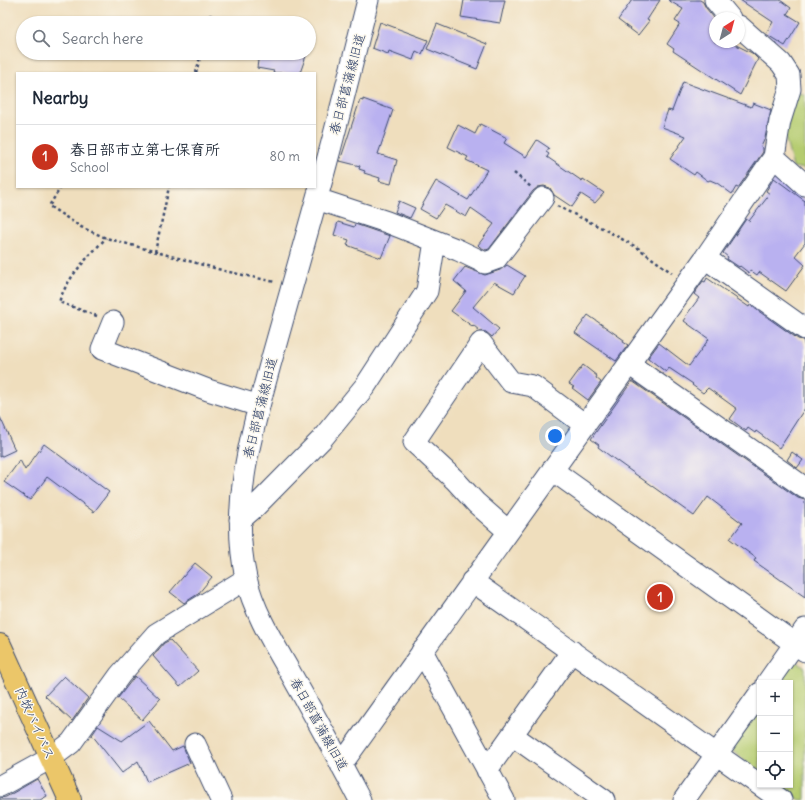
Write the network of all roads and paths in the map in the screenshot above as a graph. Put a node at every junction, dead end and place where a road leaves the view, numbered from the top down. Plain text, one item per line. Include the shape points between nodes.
1 (368, 0) edge
2 (211, 12) dead end
3 (210, 16) edge
4 (745, 27) edge
5 (199, 60) edge
6 (196, 72) edge
7 (774, 157) junction
8 (514, 173) dead end
9 (804, 183) edge
10 (60, 188) edge
11 (169, 188) edge
12 (543, 198) junction
13 (317, 199) junction
14 (106, 238) junction
15 (435, 241) junction
16 (155, 252) junction
17 (705, 258) junction
18 (687, 283) junction
19 (292, 285) junction
20 (113, 322) joint
21 (805, 329) edge
22 (630, 364) junction
23 (259, 406) junction
24 (585, 425) junction
25 (552, 470) junction
26 (805, 488) edge
27 (240, 520) junction
28 (508, 531) junction
29 (246, 579) junction
30 (472, 581) junction
31 (802, 641) edge
32 (0, 645) edge
33 (422, 651) junction
34 (572, 651) junction
35 (770, 680) edge
36 (757, 697) edge
37 (512, 735) junction
38 (195, 744) dead end
39 (717, 754) junction
40 (51, 758) junction
41 (342, 765) junction
42 (487, 770) junction
43 (0, 786) edge
44 (70, 800) edge
45 (221, 800) edge
46 (360, 800) edge
47 (504, 800) edge
48 (604, 800) edge
49 (684, 800) edge
50 (781, 800) edge

1 - 13 street, 春日部菖蒲線旧道
2 - 3 path
4 - 7 street via 781,63 788,75 790,89 780,121
5 - 6 path
7 - 9 street
7 - 17 street
8 - 12 path
10 - 14 path via 49,206 81,227
11 - 16 path
12 - 15 street via 496,259 485,263
12 - 18 path via 638,248
13 - 15 street
13 - 19 street, 春日部菖蒲線旧道
14 - 16 path
14 - 20 path via 76,271 64,288 59,302
15 - 27 street via 426,291 366,384 321,440
16 - 19 path via 225,271
17 - 18 street
17 - 21 street
18 - 22 street
19 - 23 street, 春日部菖蒲線旧道
20 - 23 street via 102,349 208,390
22 - 24 street
22 - 26 street
23 - 27 street, 春日部菖蒲線旧道 via 244,471
24 - 25 street
24 - 28 street via 532,386 511,382 481,343 414,442
25 - 28 street
25 - 31 street
27 - 29 street, 春日部菖蒲線旧道 via 240,544
28 - 30 street
29 - 40 street via 156,634 120,675 71,743
29 - 41 street, 春日部菖蒲線旧道 via 270,637
30 - 33 street
30 - 34 street
31 - 35 street
32 - 40 main road, 内牧バイパス
33 - 41 street
33 - 42 street
34 - 37 street
34 - 39 street
36 - 39 street
37 - 42 street
37 - 48 street
38 - 45 street
39 - 49 street
39 - 50 street
40 - 43 street
40 - 44 main road, 内牧バイパス
41 - 46 street, 春日部菖蒲線旧道
42 - 47 street

